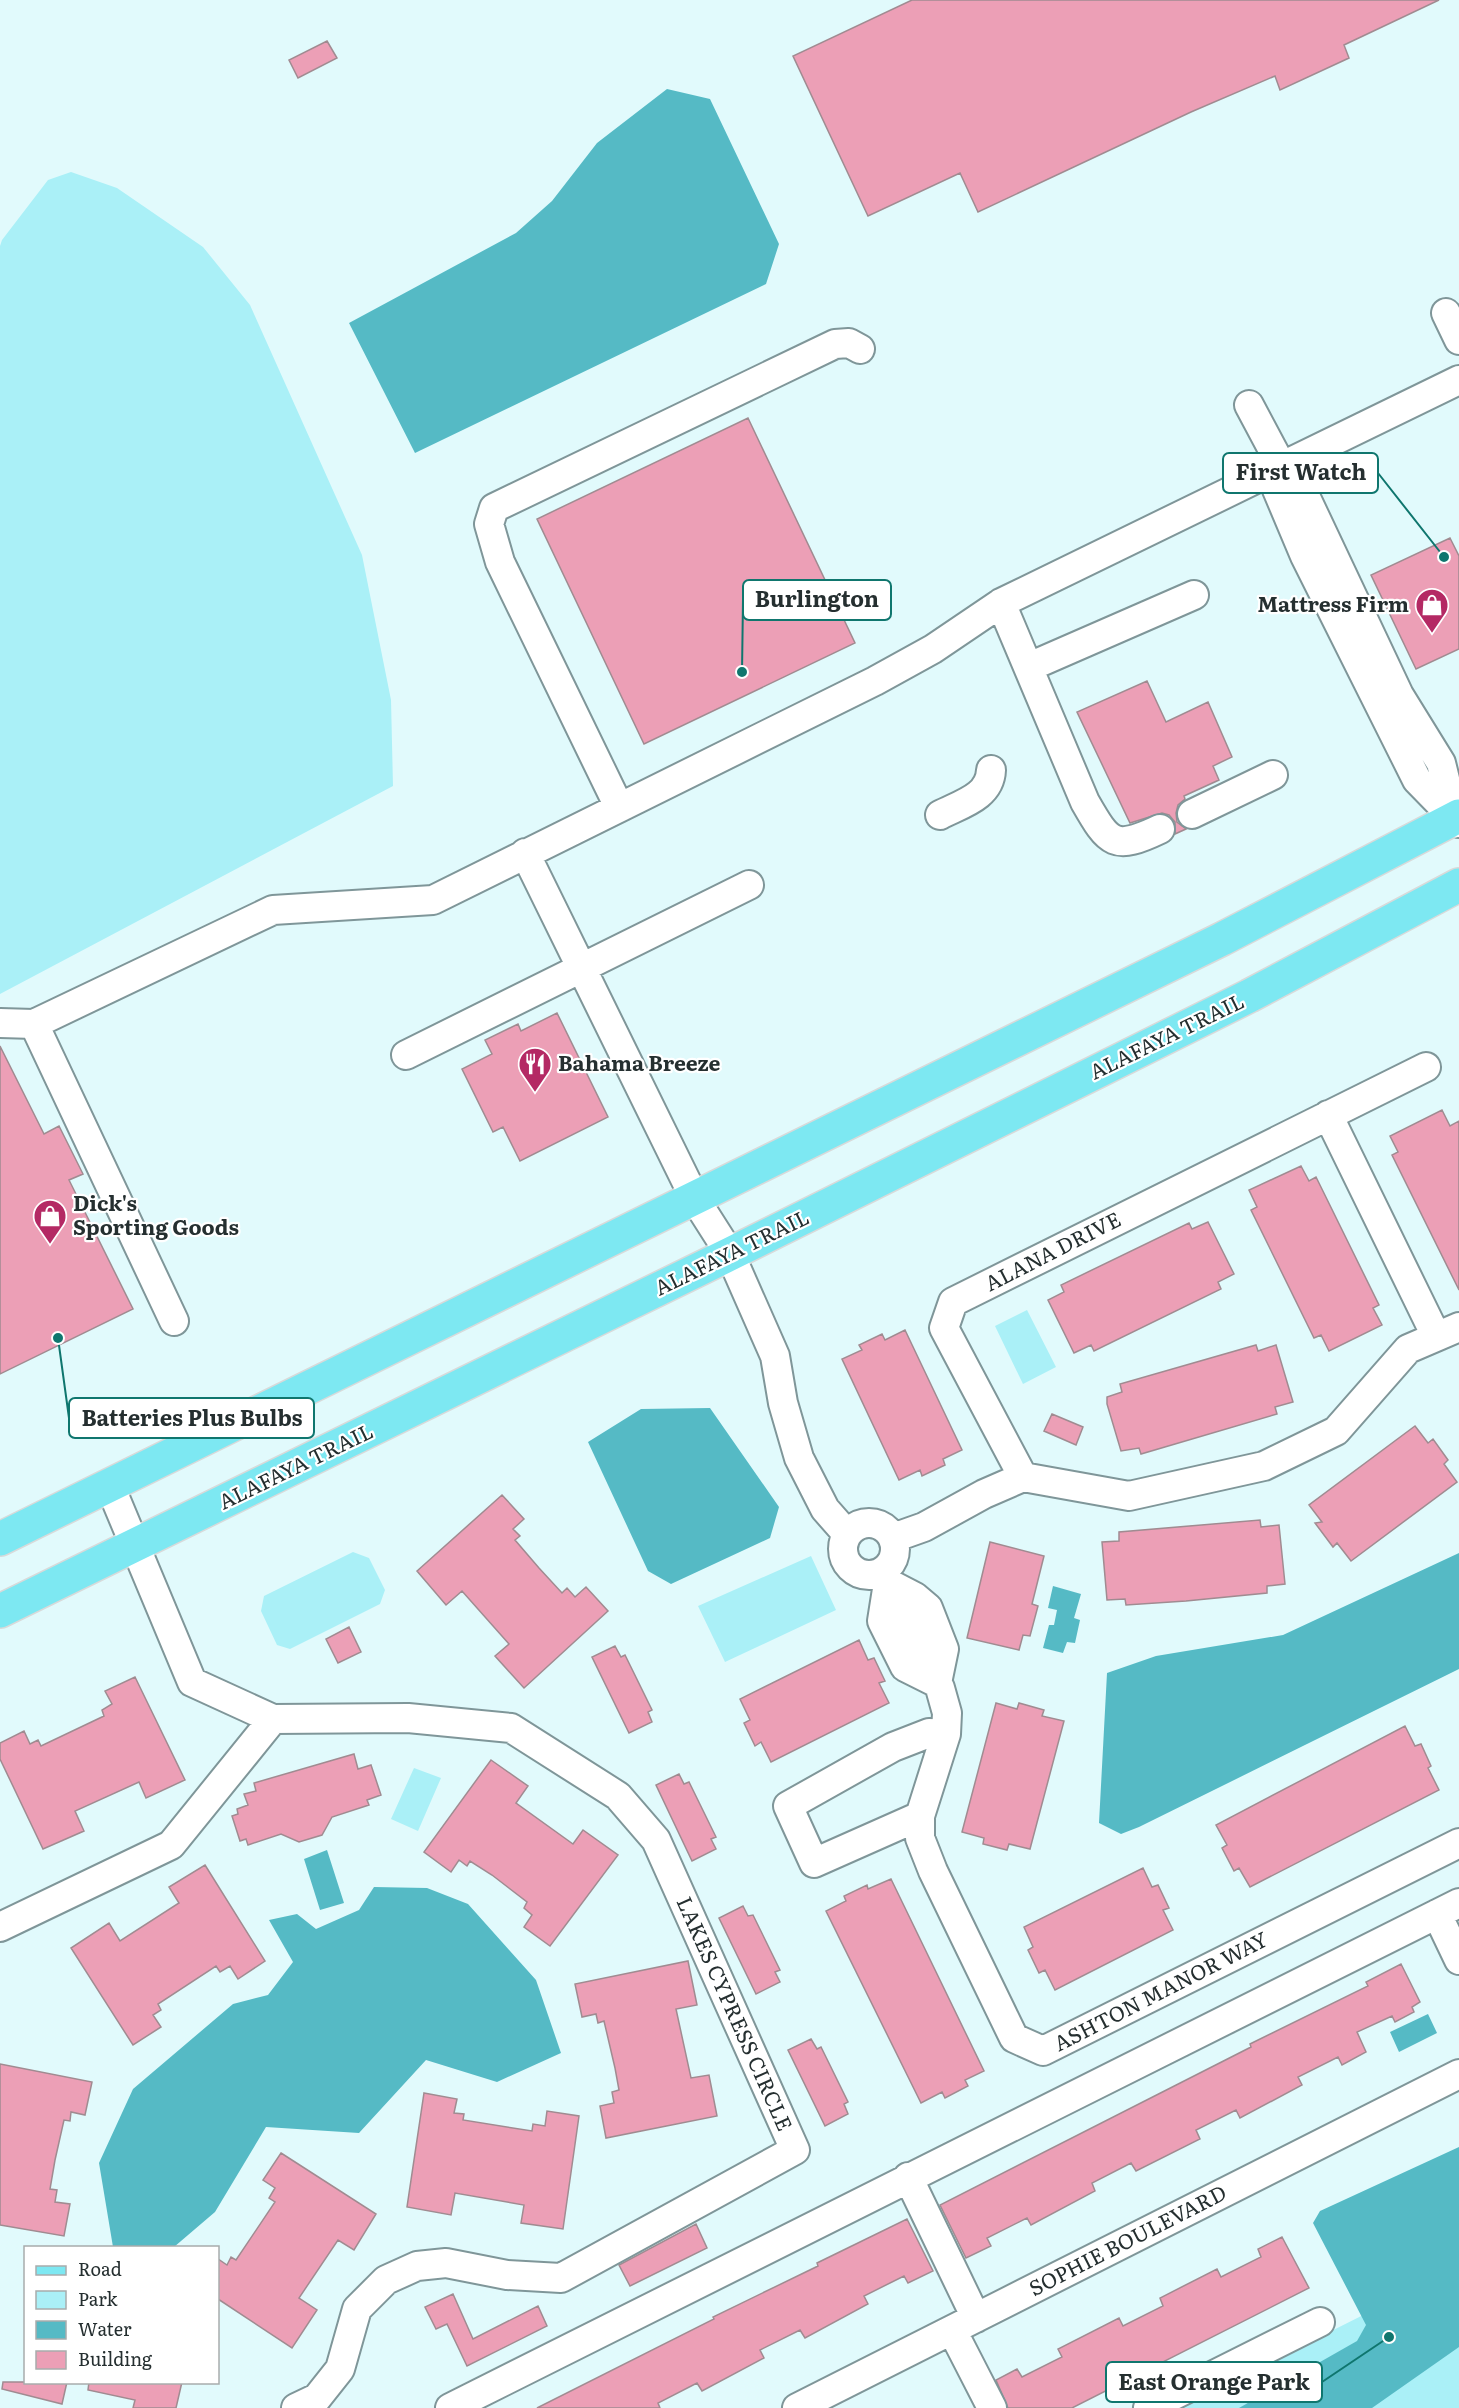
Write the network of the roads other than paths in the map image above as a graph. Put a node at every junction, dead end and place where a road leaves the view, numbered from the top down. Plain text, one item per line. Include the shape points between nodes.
1 (1446, 313) dead end
2 (1459, 340) edge
3 (860, 350) dead end
4 (1459, 380) edge
5 (1249, 405) dead end
6 (1281, 468) junction
7 (1194, 595) dead end
8 (1001, 603) junction
9 (1029, 667) junction
10 (992, 770) dead end
11 (1274, 775) dead end
12 (619, 807) junction
13 (1192, 814) dead end
14 (940, 815) dead end
15 (1458, 819) edge
16 (1160, 830) dead end
17 (525, 853) junction
18 (749, 885) dead end
19 (1459, 885) edge
20 (582, 969) junction
21 (0, 1023) edge
22 (34, 1024) junction
23 (405, 1055) dead end
24 (1426, 1067) dead end
25 (1328, 1115) junction
26 (695, 1199) junction
27 (730, 1254) junction
28 (174, 1321) dead end
29 (1448, 1331) edge
30 (1023, 1477) junction
31 (110, 1486) junction
32 (847, 1534) junction
33 (893, 1538) junction
34 (0, 1539) edge
35 (135, 1545) junction
36 (885, 1578) junction
37 (0, 1611) edge
38 (273, 1719) junction
39 (946, 1734) junction
40 (920, 1816) junction
41 (1459, 1843) edge
42 (1448, 1909) edge
43 (0, 1927) edge
44 (1459, 1960) edge
45 (1459, 2074) edge
46 (908, 2177) junction
47 (1320, 2322) dead end
48 (964, 2324) junction
49 (296, 2408) edge
50 (450, 2408) edge
51 (797, 2408) edge
52 (992, 2408) edge
53 (1148, 2408) edge

1 - 2 street
3 - 12 street via 849,343 835,344 494,508 489,524 500,562
4 - 6 street
5 - 6 street
6 - 8 street
6 - 15 street via 1400,695 1441,763
7 - 9 street
8 - 9 street
8 - 12 street via 933,649 875,681
9 - 16 street via 1085,802 1102,832 1125,842
10 - 14 street via 991,782 983,792
11 - 13 street
12 - 17 street
15 - 26 main road
17 - 20 street
17 - 22 street via 433,900 273,910
18 - 20 street
19 - 27 main road, ALAFAYA TRAIL via 1250,996
20 - 23 street
20 - 26 street
21 - 22 street
22 - 28 street
24 - 25 street, ALANA DRIVE
25 - 29 street
25 - 30 street, ALANA DRIVE via 953,1302 944,1329
26 - 27 street
26 - 31 main road
27 - 32 street via 775,1356 799,1458 825,1509
27 - 35 main road, ALAFAYA TRAIL
29 - 30 street via 1408,1349 1336,1431 1264,1466 1129,1496
30 - 33 street via 924,1527
31 - 34 main road
31 - 35 street, LAKES CYPRESS CIRCLE
32 - 33 street via 856,1526 873,1523 889,1531
32 - 36 street via 843,1548 848,1565 862,1574
33 - 36 street via 895,1556
35 - 37 main road, ALAFAYA TRAIL
35 - 38 street, LAKES CYPRESS CIRCLE via 192,1682
36 - 39 street, ASHTON MANOR WAY via 937,1683 946,1713
38 - 43 street via 171,1845
38 - 49 street, LAKES CYPRESS CIRCLE via 408,1718 511,1728 618,1796 656,1839 795,2150 561,2278 507,2275 446,2263 417,2266 387,2280 357,2309 340,2369 317,2398
39 - 40 street, ASHTON MANOR WAY
39 - 40 street via 929,1733 893,1748 788,1806 814,1863
40 - 41 street, ASHTON MANOR WAY via 920,1838 933,1871 1014,2037 1043,2051
42 - 44 street
42 - 46 street
45 - 48 street, SOPHIE BOULEVARD
46 - 48 street
46 - 50 street
47 - 53 street
48 - 51 street, SOPHIE BOULEVARD
48 - 52 street

